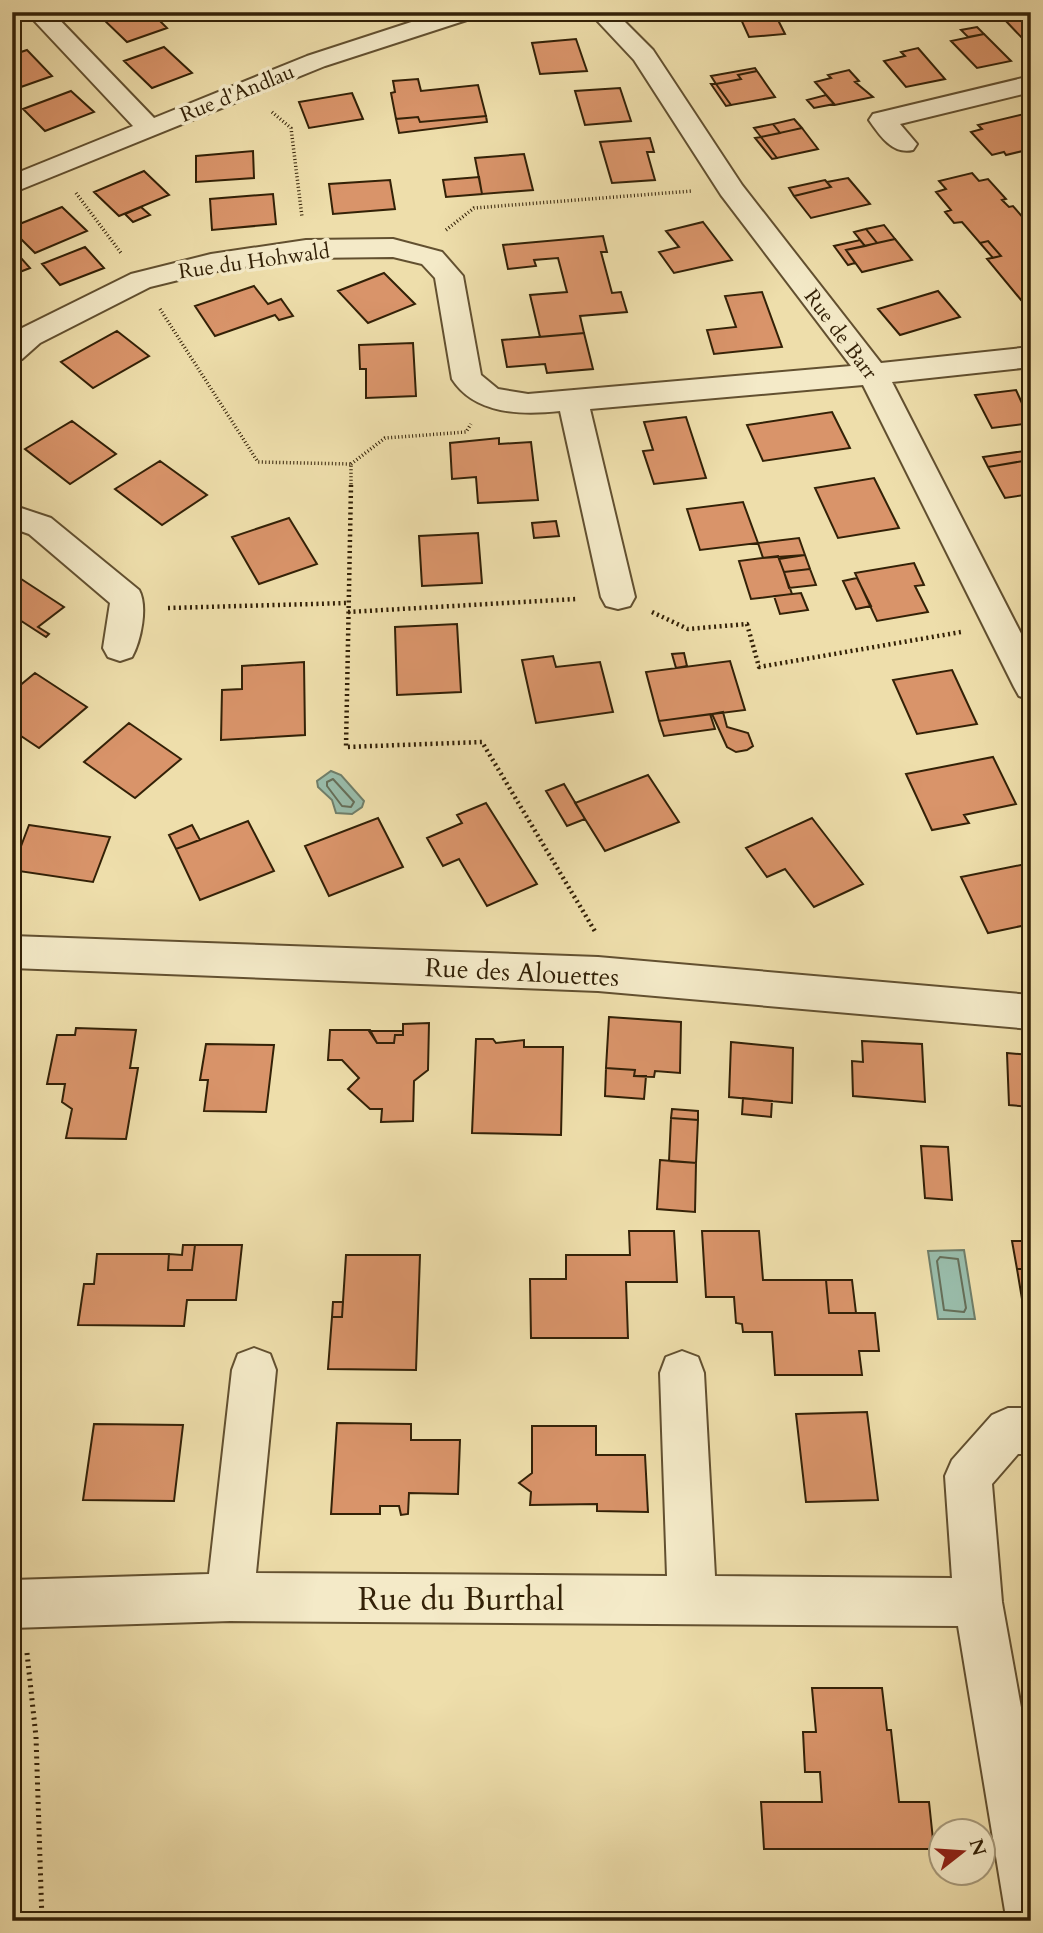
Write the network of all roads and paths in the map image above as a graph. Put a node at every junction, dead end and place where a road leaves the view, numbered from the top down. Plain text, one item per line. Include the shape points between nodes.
1 (38, 12) edge
2 (467, 12) edge
3 (601, 12) edge
4 (1031, 84) edge
5 (245, 90) junction
6 (150, 129) junction
7 (904, 144) dead end
8 (56, 167) junction
9 (12, 186) edge
10 (731, 188) junction
11 (306, 249) junction
12 (416, 254) junction
13 (141, 280) junction
14 (12, 352) edge
15 (1031, 357) edge
16 (873, 374) junction
17 (487, 396) junction
18 (573, 401) junction
19 (351, 464) junction
20 (12, 516) edge
21 (618, 597) junction
22 (127, 598) junction
23 (348, 603) junction
24 (348, 612) junction
25 (1000, 625) junction
26 (120, 648) dead end
27 (1031, 687) edge
28 (12, 952) edge
29 (598, 974) junction
30 (1031, 1012) edge
31 (254, 1370) dead end
32 (682, 1373) dead end
33 (12, 1390) edge
34 (1031, 1431) edge
35 (230, 1597) junction
36 (692, 1601) junction
37 (978, 1602) junction
38 (17, 1603) edge
39 (1031, 1911) edge
40 (42, 1921) edge

1 - 6 street
2 - 5 street, Rue d'Andlau via 316,61
3 - 10 street, Rue de Barr via 645,55
4 - 7 street via 882,120
5 - 6 street, Rue d'Andlau
5 - 11 path via 291,128
6 - 8 street, Rue d'Andlau
8 - 9 street, Rue d'Andlau
8 - 13 path
10 - 12 path via 474,208
10 - 16 street, Rue de Barr
11 - 12 street, Rue du Hohwald via 393,248
11 - 13 street, Rue du Hohwald via 211,263
12 - 17 street, Rue du Hohwald via 432,258 449,275 467,379
13 - 14 street, Rue du Hohwald via 30,336
13 - 19 path via 258,462
15 - 16 street
16 - 18 street
16 - 25 street, Rue de Barr
17 - 18 street via 527,404
17 - 19 path via 466,432 385,438
18 - 21 street
19 - 23 path
20 - 22 street via 40,526
21 - 24 path
21 - 25 path via 688,629 747,624 759,667
22 - 23 path via 162,609
22 - 26 street
23 - 24 path
24 - 29 path via 346,747 482,742 600,939
25 - 27 street, Rue de Barr
28 - 29 street, Rue des Alouettes
29 - 30 street, Rue des Alouettes
31 - 35 street
32 - 36 street
33 - 38 path
34 - 37 street via 1008,1431 968,1476
35 - 36 street, Rue du Burthal
35 - 38 street, Rue du Burthal
36 - 37 street, Rue du Burthal
37 - 39 street
38 - 40 path via 36,1737

